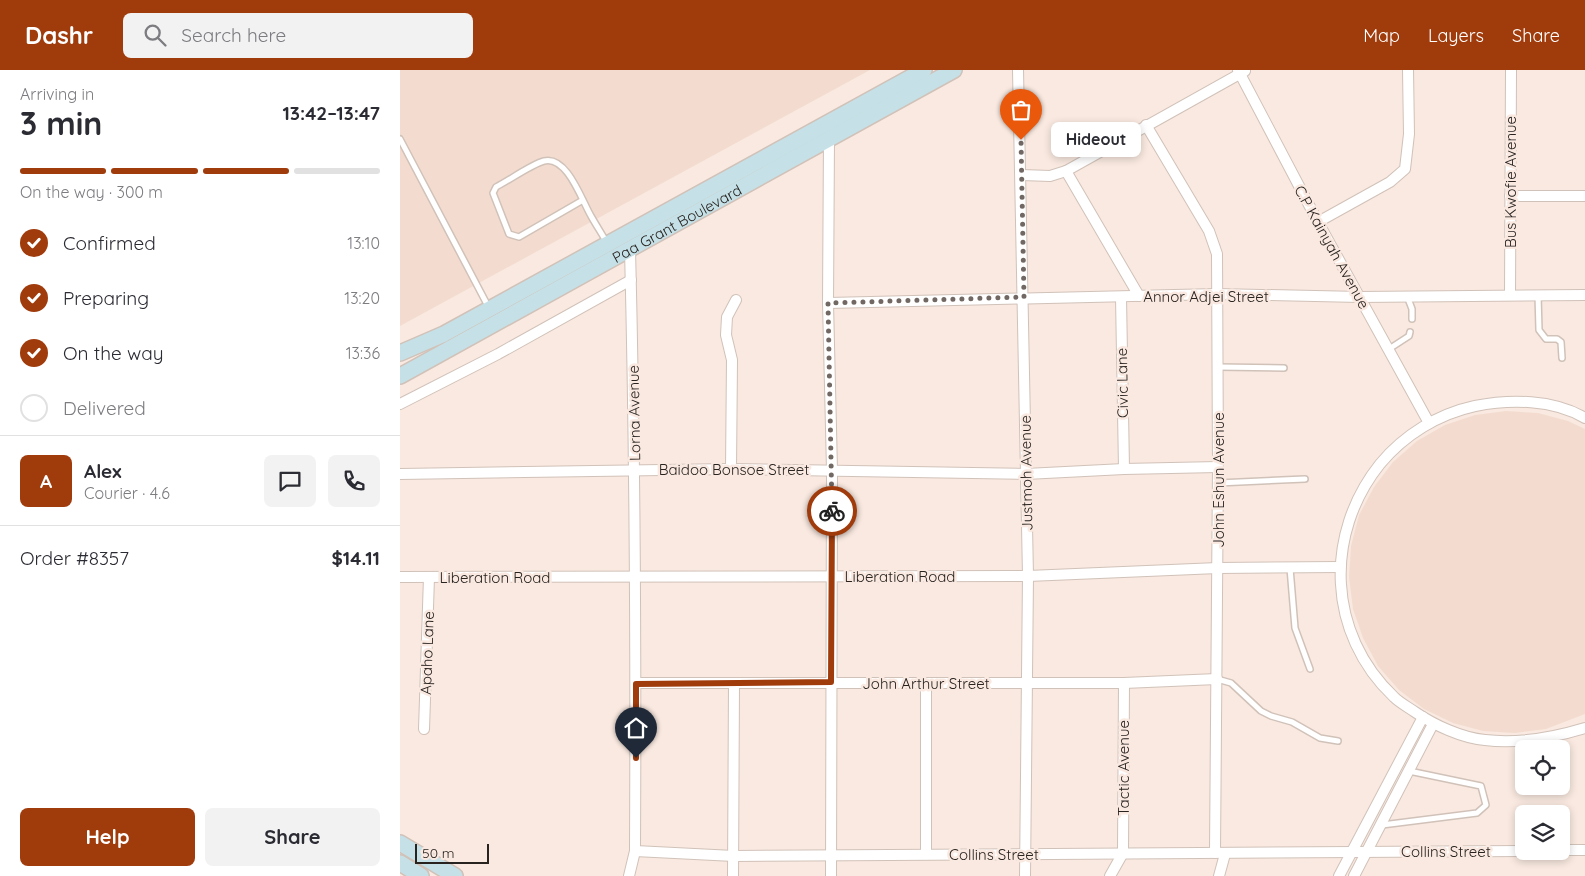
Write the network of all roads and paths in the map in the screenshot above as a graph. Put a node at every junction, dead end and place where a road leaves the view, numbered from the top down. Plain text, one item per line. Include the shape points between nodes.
1 (924, 70) edge
2 (954, 70) edge
3 (1018, 70) edge
4 (1408, 70) edge
5 (1511, 70) edge
6 (1241, 71) edge
7 (1146, 124) junction
8 (400, 139) edge
9 (830, 139) junction
10 (1066, 171) junction
11 (1022, 175) junction
12 (714, 185) junction
13 (1510, 196) junction
14 (1585, 196) edge
15 (722, 198) junction
16 (583, 200) junction
17 (1318, 222) junction
18 (608, 244) junction
19 (630, 249) junction
20 (631, 280) junction
21 (1217, 294) junction
22 (1510, 295) junction
23 (1538, 295) junction
24 (1585, 295) edge
25 (1139, 296) junction
26 (1407, 296) junction
27 (1024, 297) junction
28 (1121, 297) junction
29 (1360, 297) junction
30 (736, 300) dead end
31 (828, 303) junction
32 (489, 309) junction
33 (1412, 319) dead end
34 (1410, 332) dead end
35 (444, 334) junction
36 (451, 348) junction
37 (1388, 349) junction
38 (400, 353) edge
39 (1562, 358) dead end
40 (1218, 367) junction
41 (1284, 368) dead end
42 (400, 376) edge
43 (400, 404) edge
44 (1584, 416) edge
45 (1429, 422) junction
46 (1218, 467) junction
47 (731, 469) junction
48 (1124, 469) junction
49 (635, 470) junction
50 (832, 470) junction
51 (400, 474) edge
52 (1026, 474) junction
53 (1305, 479) dead end
54 (1218, 483) junction
55 (1340, 567) junction
56 (1218, 568) junction
57 (1290, 568) junction
58 (831, 576) junction
59 (1028, 576) junction
60 (400, 577) edge
61 (429, 577) junction
62 (634, 577) junction
63 (1310, 669) dead end
64 (1217, 679) junction
65 (831, 682) junction
66 (1124, 683) junction
67 (636, 684) junction
68 (734, 684) junction
69 (926, 684) junction
70 (1026, 684) junction
71 (1423, 717) junction
72 (1433, 724) junction
73 (424, 728) dead end
74 (1585, 728) edge
75 (1338, 741) dead end
76 (1409, 771) junction
77 (1381, 825) junction
78 (400, 843) edge
79 (1515, 850) edge
80 (1570, 850) edge
81 (1585, 850) edge
82 (635, 851) junction
83 (1352, 851) junction
84 (1367, 851) junction
85 (1123, 853) junction
86 (926, 854) junction
87 (1025, 854) junction
88 (1220, 854) junction
89 (830, 855) junction
90 (734, 856) junction
91 (400, 863) edge
92 (420, 876) edge
93 (455, 876) edge
94 (629, 876) edge
95 (733, 876) edge
96 (831, 876) edge
97 (1025, 876) edge
98 (1110, 876) edge
99 (1219, 876) edge
100 (1339, 876) edge
101 (1354, 876) edge

1 - 12 main road, Paa Grant Boulevard
2 - 9 main road, Paa Grant Boulevard
3 - 11 street, Justmoh Avenue
4 - 17 street via 1409,142 1405,169 1390,182
5 - 13 street, Bus Kwofie Avenue
6 - 7 street
6 - 17 street, C.P Kainyah Avenue
7 - 10 street
7 - 21 street, John Eshun Avenue via 1214,242
8 - 32 lane
9 - 15 main road, Paa Grant Boulevard
9 - 31 street
10 - 11 street via 1050,176
10 - 25 street
11 - 27 street, Justmoh Avenue
12 - 15 main road
12 - 18 main road, Paa Grant Boulevard
13 - 14 street
13 - 22 street, Bus Kwofie Avenue
15 - 19 main road, Paa Grant Boulevard
16 - 16 lane via 514,237 509,234 493,193 496,187 544,161 553,161 563,166
16 - 18 lane
17 - 29 street, C.P Kainyah Avenue
18 - 32 main road, Paa Grant Boulevard
19 - 20 street, Lorna Avenue
19 - 36 main road, Paa Grant Boulevard
20 - 43 street
20 - 49 street, Lorna Avenue
21 - 25 street, Annor Adjei Street
21 - 29 street, Annor Adjei Street
21 - 40 street, John Eshun Avenue
22 - 23 street, Annor Adjei Street
22 - 26 street, Annor Adjei Street
23 - 24 street, Annor Adjei Street
23 - 39 lane via 1539,330 1546,339 1561,342
25 - 28 street, Annor Adjei Street
26 - 29 street, Annor Adjei Street
26 - 33 lane
27 - 28 street, Annor Adjei Street
27 - 31 street, Annor Adjei Street
27 - 52 street, Justmoh Avenue
28 - 48 street, Civic Lane
29 - 37 street, C.P Kainyah Avenue
30 - 47 street via 727,317 726,335 732,360
31 - 50 street
32 - 35 main road, Paa Grant Boulevard
34 - 37 lane via 1409,336
35 - 36 main road
35 - 38 main road, Paa Grant Boulevard
36 - 42 main road, Paa Grant Boulevard
37 - 45 street, C.P Kainyah Avenue
40 - 41 lane
40 - 46 street, John Eshun Avenue
44 - 45 street via 1529,402 1494,402 1460,409
45 - 55 street via 1393,449 1365,483 1347,524
46 - 48 street, Baidoo Bonsoe Street
46 - 54 street, John Eshun Avenue
47 - 49 street, Baidoo Bonsoe Street
47 - 50 street, Baidoo Bonsoe Street
48 - 52 street, Baidoo Bonsoe Street
49 - 51 street, Baidoo Bonsoe Street
49 - 62 street, Lorna Avenue
50 - 52 street, Baidoo Bonsoe Street
50 - 58 street
52 - 59 street, Justmoh Avenue
53 - 54 lane
54 - 56 street, John Eshun Avenue
55 - 57 street, Liberation Road
55 - 71 street via 1345,615 1364,660 1394,697
56 - 57 street, Liberation Road
56 - 59 street, Liberation Road
56 - 64 street, John Eshun Avenue
57 - 63 lane via 1295,628
58 - 59 street, Liberation Road
58 - 62 street, Liberation Road
58 - 65 street
59 - 70 street, Justmoh Avenue
60 - 61 street, Liberation Road
61 - 62 street, Liberation Road
61 - 73 street, Apaho Lane
62 - 67 street, Lorna Avenue
64 - 66 street, John Arthur Street
64 - 75 lane via 1231,683 1271,716 1292,722 1320,738
64 - 88 street, John Eshun Avenue
65 - 68 street, John Arthur Street
65 - 69 street, John Arthur Street
65 - 89 street
66 - 70 street, John Arthur Street
66 - 85 street, Tactic Avenue
67 - 68 street, John Arthur Street
67 - 82 street, Lorna Avenue
68 - 90 street
69 - 70 street, John Arthur Street
69 - 86 street
70 - 87 street, Justmoh Avenue
71 - 72 street
71 - 83 street
72 - 74 street via 1483,740 1535,741
72 - 76 street
76 - 77 street
76 - 77 lane via 1481,786 1486,805 1477,813
77 - 84 street
78 - 93 main road
79 - 84 street, Collins Street
80 - 81 street
82 - 90 street, Collins Street
82 - 94 street, Lorna Avenue
83 - 84 street, Collins Street
83 - 88 street, Collins Street
83 - 100 street
84 - 101 street
85 - 87 street, Collins Street
85 - 88 street, Collins Street
85 - 98 street
86 - 87 street, Collins Street
86 - 89 street, Collins Street
87 - 97 street, Justmoh Avenue
88 - 99 street, John Eshun Avenue
89 - 90 street, Collins Street
89 - 96 street
90 - 95 street
91 - 92 main road

